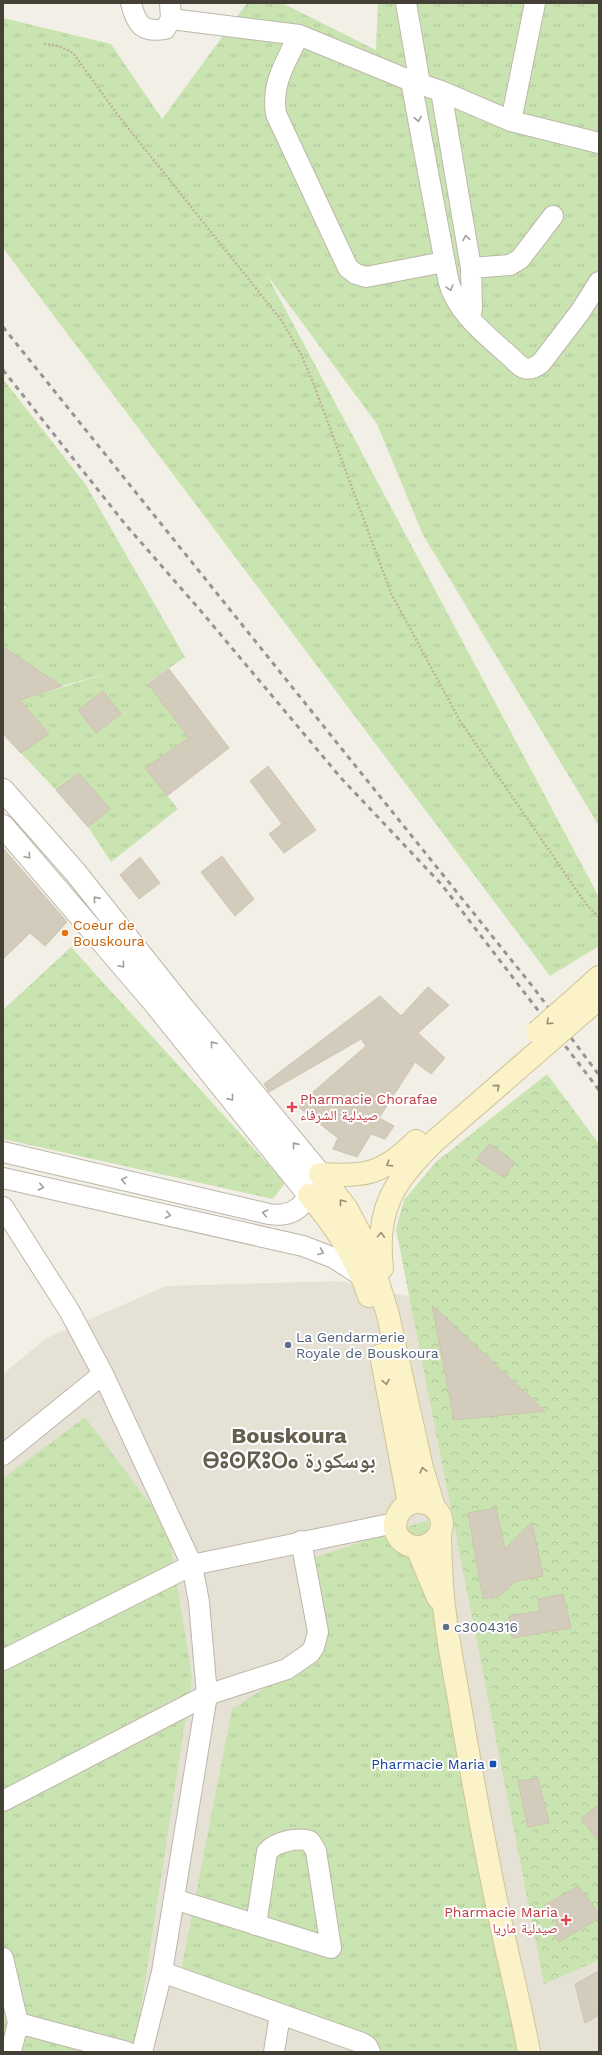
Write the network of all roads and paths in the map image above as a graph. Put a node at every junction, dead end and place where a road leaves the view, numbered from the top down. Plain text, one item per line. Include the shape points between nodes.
1 (131, 3) edge
2 (406, 3) edge
3 (535, 3) edge
4 (171, 11) edge
5 (299, 35) junction
6 (44, 44) dead end
7 (415, 82) junction
8 (441, 91) junction
9 (511, 121) junction
10 (599, 143) edge
11 (553, 216) dead end
12 (444, 262) junction
13 (471, 268) junction
14 (599, 282) edge
15 (470, 318) junction
16 (3, 790) edge
17 (3, 826) edge
18 (599, 918) edge
19 (599, 977) edge
20 (588, 1001) edge
21 (432, 1135) junction
22 (3, 1152) edge
23 (320, 1174) junction
24 (3, 1178) edge
25 (309, 1195) junction
26 (3, 1207) edge
27 (289, 1214) junction
28 (290, 1243) junction
29 (362, 1276) junction
30 (388, 1315) junction
31 (103, 1374) junction
32 (3, 1454) edge
33 (409, 1503) junction
34 (434, 1507) junction
35 (395, 1523) junction
36 (440, 1533) junction
37 (301, 1541) junction
38 (417, 1548) junction
39 (192, 1565) junction
40 (444, 1613) junction
41 (3, 1660) edge
42 (207, 1695) junction
43 (3, 1801) edge
44 (174, 1899) junction
45 (256, 1925) junction
46 (3, 1958) edge
47 (162, 1972) junction
48 (280, 2015) junction
49 (18, 2023) junction
50 (11, 2052) edge
51 (128, 2052) edge
52 (142, 2052) edge
53 (274, 2052) edge
54 (370, 2052) edge
55 (529, 2052) edge

1 - 4 street via 140,26 153,31 165,29
2 - 7 street
3 - 9 street
4 - 5 street
5 - 7 street
5 - 12 street via 276,86 276,114 348,268 366,277
6 - 18 path via 59,46 73,53 117,114 282,321 300,352 314,385 391,593 460,722 586,904
7 - 8 street
7 -> 12 street
8 - 9 street
13 -> 8 street
9 - 10 street
11 - 13 street via 520,259 510,265
12 -> 15 street via 454,297
13 - 15 street
14 - 15 street via 576,317 536,368 522,368
23 -> 16 street via 76,873
17 -> 25 street via 152,1000
19 - 20 main road
20 - 21 main road, bridge
21 -> 23 main road via 385,1167 358,1174
30 -> 21 main road via 380,1247 386,1208 400,1178
27 -> 22 street via 269,1214
30 -> 23 main road via 362,1235 347,1209
24 -> 28 street
25 - 27 street via 304,1203
25 - 29 main road via 344,1242
26 - 31 street via 70,1312
27 - 28 street
28 -> 29 street via 319,1251
29 -> 33 main road via 375,1321
34 -> 30 main road via 420,1460
31 - 32 street
31 - 39 street
33 - 34 main road via 422,1502
33 - 35 main road via 397,1515
34 - 36 main road via 441,1519
35 - 37 street
35 - 38 main road via 396,1532 401,1540
36 - 38 main road via 431,1544
36 - 40 main road
37 - 39 street
37 - 42 street via 318,1632 314,1647 305,1657 287,1668
38 - 40 main road
39 - 41 street
39 - 42 street via 199,1602
40 - 55 main road via 470,1766
42 - 43 street
42 - 44 street
44 - 45 street
44 - 47 street
45 - 45 street via 267,1852 275,1844 310,1841 316,1851 331,1948
46 - 49 street
47 - 48 street
47 - 52 street
48 - 53 street
48 - 54 street via 362,2043
49 - 50 street
49 - 51 street

